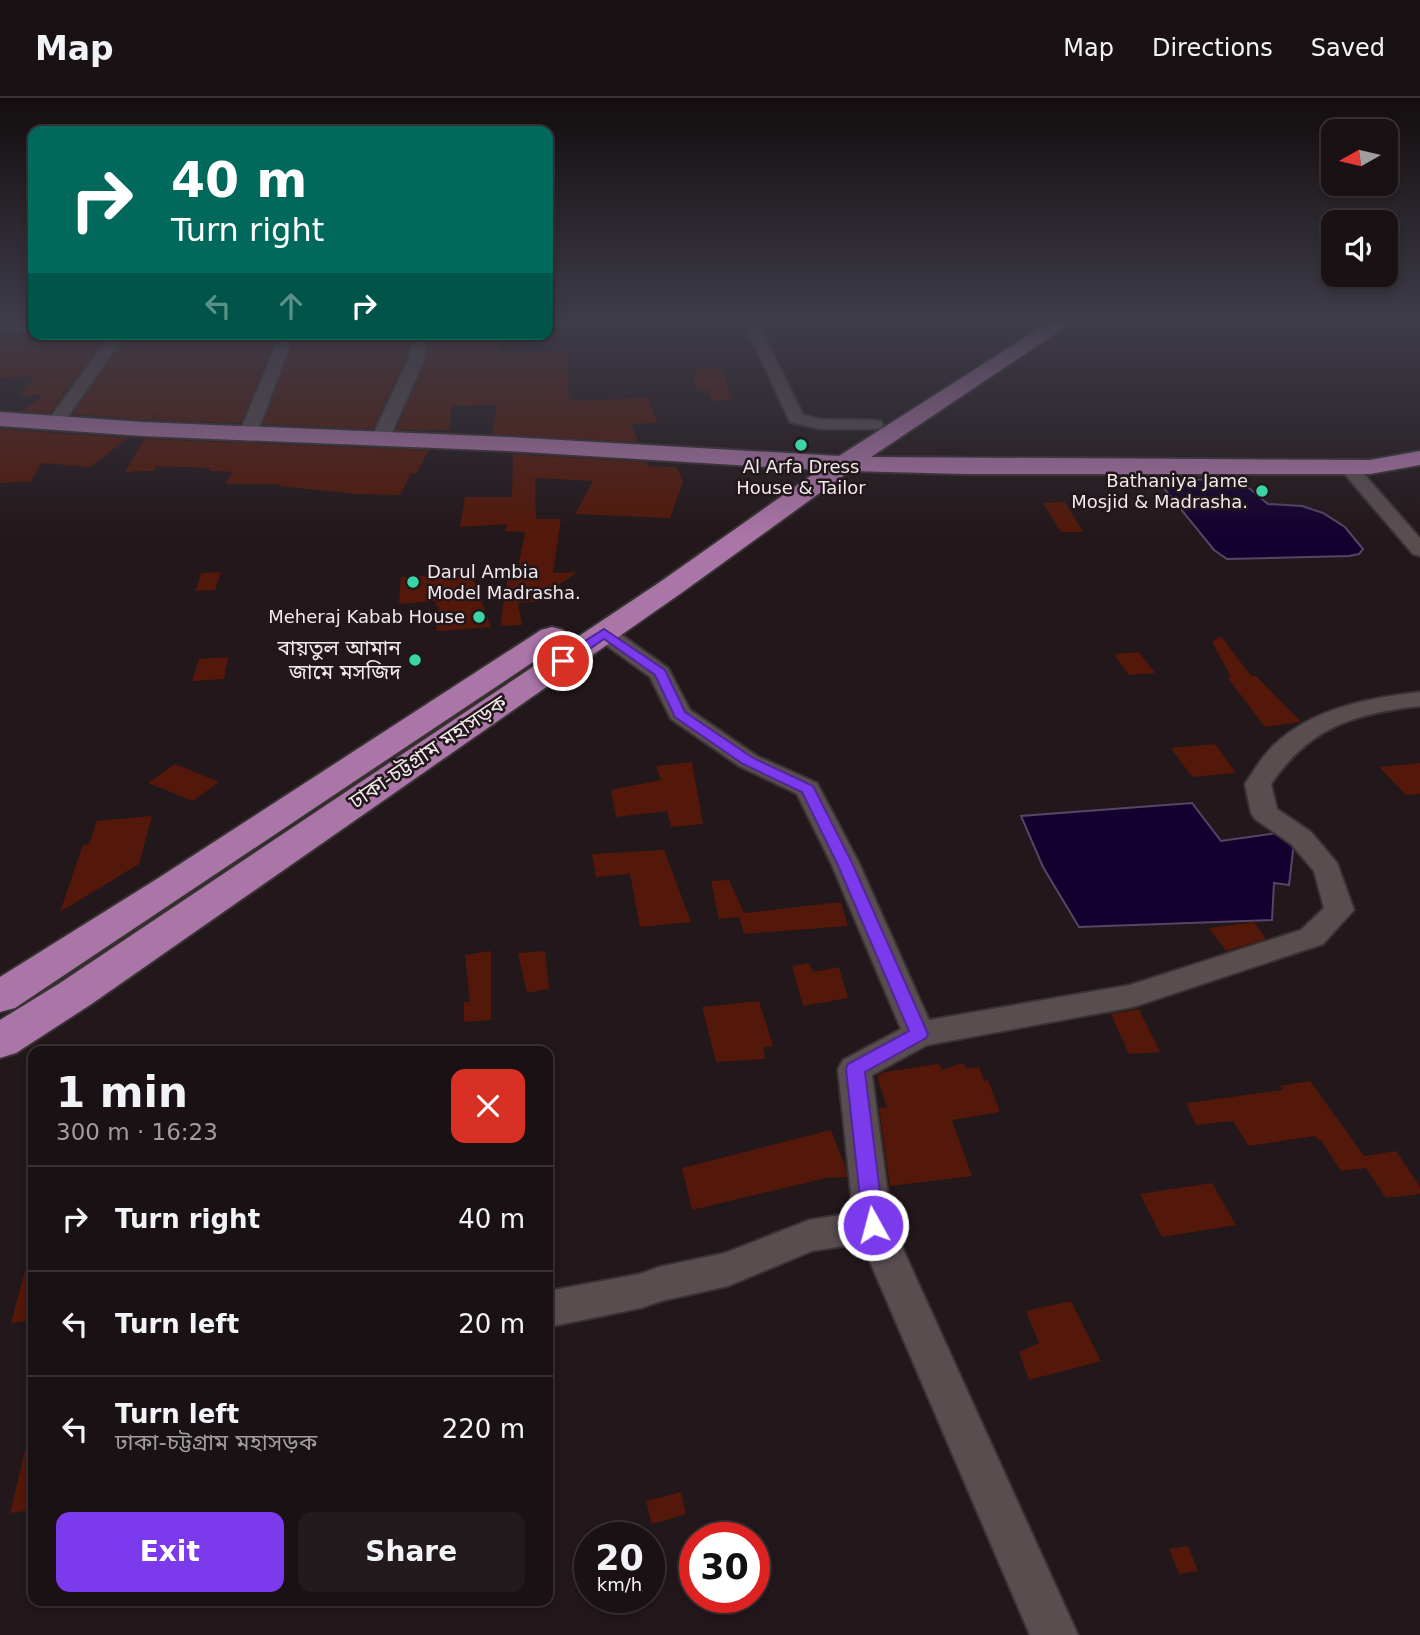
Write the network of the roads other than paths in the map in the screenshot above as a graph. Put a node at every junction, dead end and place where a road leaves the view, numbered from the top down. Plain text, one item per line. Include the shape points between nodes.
1 (76, 393) edge
2 (264, 393) edge
3 (401, 393) edge
4 (784, 393) edge
5 (925, 393) edge
6 (946, 393) edge
7 (0, 419) edge
8 (55, 422) junction
9 (876, 425) junction
10 (248, 434) junction
11 (380, 439) junction
12 (1420, 458) edge
13 (831, 463) junction
14 (1348, 467) junction
15 (1420, 550) edge
16 (604, 633) junction
17 (1420, 699) edge
18 (0, 997) edge
19 (919, 1034) junction
20 (0, 1041) edge
21 (873, 1225) junction
22 (553, 1308) edge
23 (1054, 1635) edge

1 - 8 street
2 - 10 street
3 - 11 street
4 - 9 street via 796,418 820,424
5 - 9 highway, ঢাকা-চট্টগ্রাম মহাসড়ক
6 - 13 highway, ঢাকা-চট্টগ্রাম মহাসড়ক
7 - 8 highway
8 - 10 highway
9 - 13 highway, ঢাকা-চট্টগ্রাম মহাসড়ক
10 - 11 highway
11 - 13 highway
12 - 14 highway
13 - 14 highway
13 - 16 highway, ঢাকা-চট্টগ্রাম মহাসড়ক
13 - 18 highway, ঢাকা-চট্টগ্রাম মহাসড়ক
14 - 15 street
16 - 19 street via 660,673 680,714 748,761 808,789
16 - 20 highway, ঢাকা-চট্টগ্রাম মহাসড়ক via 75,995
17 - 19 street via 1373,704 1318,724 1283,750 1258,784 1264,813 1301,838 1327,869 1339,910 1312,937 1133,996
19 - 21 street via 855,1069
21 - 22 street via 810,1236 728,1269
21 - 23 street

